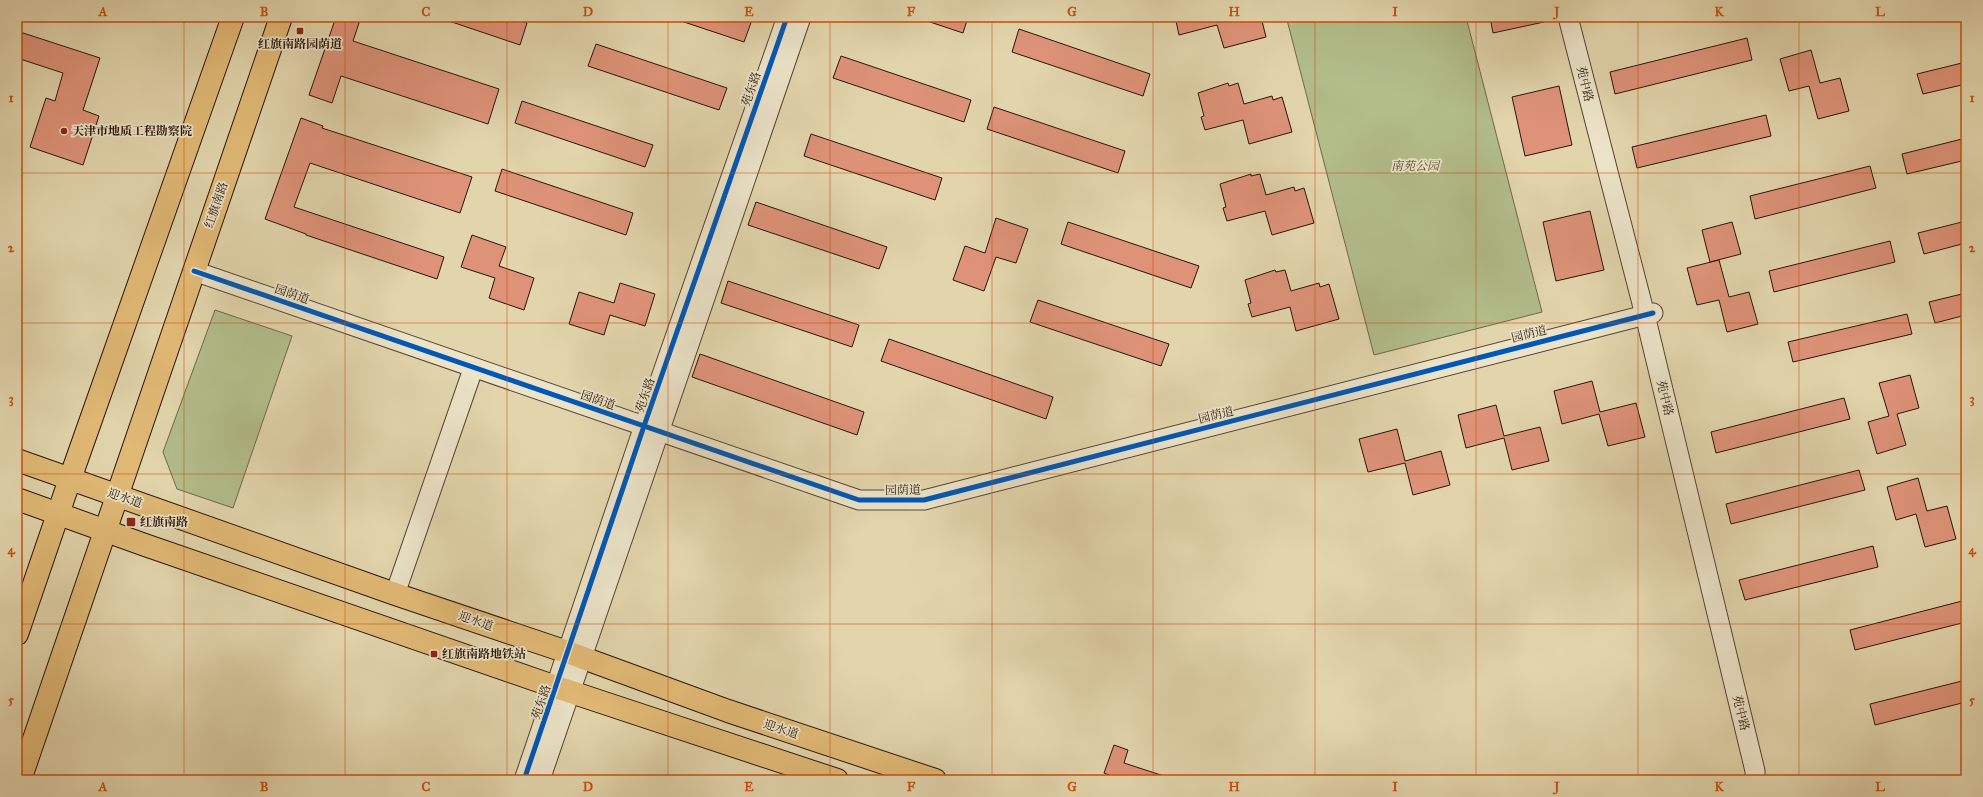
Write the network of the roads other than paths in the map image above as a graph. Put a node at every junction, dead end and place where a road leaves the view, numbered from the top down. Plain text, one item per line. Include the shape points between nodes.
1 (233, 17) edge
2 (281, 17) edge
3 (787, 17) edge
4 (801, 17) edge
5 (1568, 17) edge
6 (1578, 17) edge
7 (194, 270) junction
8 (1649, 314) junction
9 (473, 369) junction
10 (652, 428) junction
11 (17, 460) edge
12 (70, 479) junction
13 (117, 496) junction
14 (17, 499) edge
15 (58, 514) junction
16 (105, 531) junction
17 (396, 594) junction
18 (17, 634) edge
19 (574, 655) junction
20 (563, 689) junction
21 (20, 780) edge
22 (524, 780) edge
23 (540, 780) edge
24 (837, 780) edge
25 (935, 780) edge
26 (1755, 780) edge
27 (1762, 780) edge

1 - 12 main road
2 - 7 main road, 红旗南路
3 - 10 street, 苑东路
4 - 10 street, 苑东路
5 - 8 street, 苑中路
6 - 8 street, 苑中路
7 - 9 street, 园荫道
7 - 13 main road, 红旗南路
8 - 10 street, 园荫道 via 924,500 859,500
8 - 26 street, 苑中路
8 - 27 street, 苑中路 via 1762,770
9 - 10 street, 园荫道
9 - 17 street
10 - 19 street, 苑东路
11 - 12 main road, 迎水道
12 - 13 main road, 迎水道
12 - 15 main road
13 - 16 main road, 红旗南路
13 - 17 main road, 迎水道
14 - 15 main road
15 - 16 main road
15 - 18 main road
16 - 20 main road
16 - 21 main road, 红旗南路
17 - 19 main road, 迎水道
19 - 20 street, 苑东路
19 - 25 main road, 迎水道 via 728,711
20 - 22 street, 苑东路
20 - 23 street, 苑东路
20 - 24 main road

